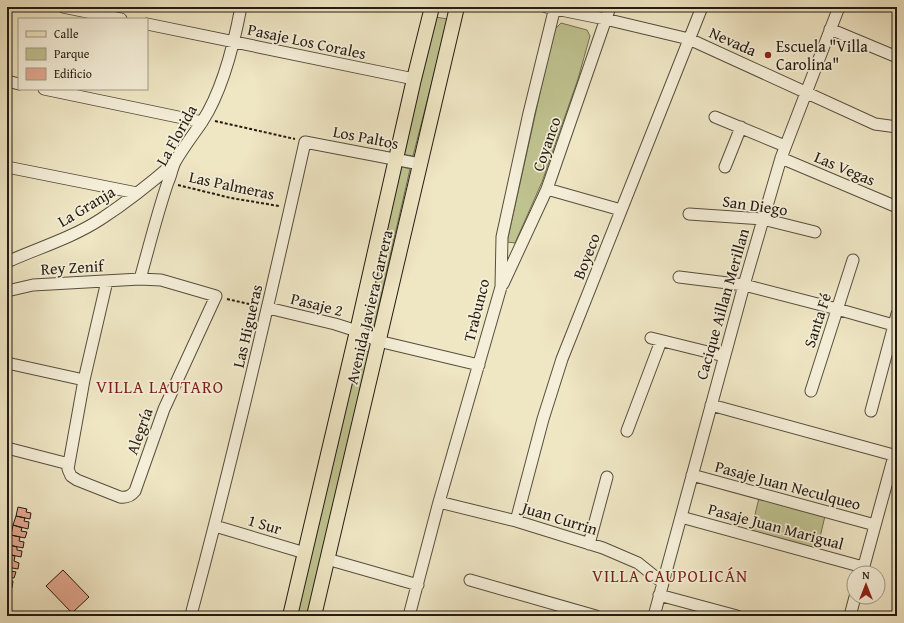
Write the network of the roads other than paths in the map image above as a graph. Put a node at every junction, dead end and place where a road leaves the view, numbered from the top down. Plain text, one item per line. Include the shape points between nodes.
1 (63, 7) edge
2 (241, 7) edge
3 (432, 7) edge
4 (458, 7) edge
5 (610, 7) edge
6 (702, 7) edge
7 (839, 7) edge
8 (552, 8) edge
9 (116, 18) edge
10 (605, 19) junction
11 (148, 24) edge
12 (830, 29) junction
13 (689, 39) junction
14 (234, 42) junction
15 (897, 57) edge
16 (414, 79) junction
17 (7, 81) edge
18 (18, 84) edge
19 (49, 90) edge
20 (807, 92) junction
21 (715, 117) dead end
22 (202, 122) junction
23 (741, 127) junction
24 (897, 127) edge
25 (306, 142) joint
26 (786, 146) junction
27 (781, 158) junction
28 (396, 159) junction
29 (174, 163) junction
30 (420, 164) junction
31 (7, 167) edge
32 (725, 167) dead end
33 (547, 190) junction
34 (137, 193) junction
35 (897, 207) edge
36 (621, 210) junction
37 (689, 214) dead end
38 (762, 219) junction
39 (815, 232) dead end
40 (853, 260) dead end
41 (7, 262) edge
42 (679, 277) dead end
43 (140, 279) junction
44 (107, 281) junction
45 (744, 285) junction
46 (501, 287) junction
47 (7, 291) edge
48 (268, 308) junction
49 (837, 309) junction
50 (897, 314) edge
51 (895, 326) edge
52 (357, 332) junction
53 (378, 341) junction
54 (724, 356) junction
55 (7, 363) edge
56 (479, 365) junction
57 (84, 380) junction
58 (811, 391) dead end
59 (711, 405) junction
60 (870, 411) dead end
61 (627, 431) dead end
62 (7, 448) edge
63 (896, 456) edge
64 (69, 464) junction
65 (692, 475) junction
66 (607, 477) dead end
67 (440, 502) junction
68 (681, 517) junction
69 (516, 521) junction
70 (875, 525) junction
71 (215, 526) junction
72 (589, 544) junction
73 (305, 553) junction
74 (327, 559) junction
75 (846, 565) edge
76 (863, 565) edge
77 (470, 580) dead end
78 (663, 583) junction
79 (418, 585) junction
80 (659, 595) junction
81 (853, 605) edge
82 (192, 610) dead end
83 (290, 616) edge
84 (314, 616) edge
85 (409, 616) edge
86 (596, 616) edge
87 (654, 616) edge
88 (738, 616) edge
89 (850, 616) edge

1 - 9 street
2 - 14 street, La Florida
3 - 16 main road, Avenida Javiera Carrera
4 - 30 main road, Avenida Javiera Carrera
5 - 10 street, Coyanco
6 - 13 street, Boyeco
7 - 12 street, Cacique Aillan Merillan
8 - 10 street, Nevada
8 - 46 street, Trabunco via 502,237
10 - 13 street, Nevada
10 - 33 street, Coyanco
11 - 14 street, Pasaje Los Corales
12 - 15 street
12 - 20 street, Cacique Aillan Merillan
13 - 20 street, Nevada
13 - 36 street, Boyeco
14 - 16 street, Pasaje Los Corales
14 - 22 street, La Florida via 223,77
16 - 28 main road, Avenida Javiera Carrera
17 - 18 street
19 - 22 street
20 - 24 street, Nevada via 875,124
20 - 26 street, Cacique Aillan Merillan
21 - 23 street
22 - 29 street, La Florida
23 - 26 street
23 - 32 street
25 - 28 street, Los Paltos
25 - 48 street, Las Higueras
26 - 27 street, Cacique Aillan Merillan
27 - 35 street, Las Vegas
27 - 38 street, Cacique Aillan Merillan
28 - 30 street, Los Paltos
28 - 52 main road, Avenida Javiera Carrera
29 - 34 street, La Granja
29 - 43 street, La Florida
30 - 53 main road, Avenida Javiera Carrera
31 - 34 street
33 - 36 street
33 - 46 street, Coyanco
34 - 41 street, La Granja via 100,219 59,241
36 - 69 street, Boyeco via 562,359
37 - 38 street, San Diego
38 - 39 street, San Diego
38 - 45 street, Cacique Aillan Merillan
40 - 49 street, Santa Fé
42 - 45 street
43 - 44 street, Rey Zenif
43 - 64 street, Alegría via 160,280 216,296 164,409 135,491 128,497 120,498 71,476
44 - 47 street, Rey Zenif via 34,285
44 - 57 street
45 - 49 street
45 - 54 street, Cacique Aillan Merillan
46 - 56 street, Trabunco
48 - 52 street, Pasaje 2
48 - 71 street, Las Higueras
49 - 51 street
49 - 58 street, Santa Fé
50 - 51 street
51 - 60 street
52 - 53 street, Pasaje 2
52 - 73 main road, Avenida Javiera Carrera
53 - 56 street, Pasaje 2
53 - 74 main road, Avenida Javiera Carrera
54 - 59 street, Cacique Aillan Merillan
54 - 61 street via 656,340
55 - 57 street
56 - 67 street, Trabunco
57 - 64 street
59 - 63 street
59 - 65 street, Cacique Aillan Merillan
62 - 64 street
63 - 70 street
65 - 68 street, Cacique Aillan Merillan
65 - 70 street, Pasaje Juan Neculqueo
66 - 72 street
67 - 69 street, Juan Currin
67 - 79 street, Trabunco
68 - 75 street, Pasaje Juan Marigual
68 - 78 street, Cacique Aillan Merillan
69 - 72 street, Juan Currin
70 - 76 street
71 - 73 street, 1 Sur
71 - 82 street, Las Higueras
72 - 78 street, Juan Currin via 638,563
73 - 83 main road, Avenida Javiera Carrera
74 - 79 street
74 - 84 main road, Avenida Javiera Carrera
77 - 86 street
78 - 80 street, Cacique Aillan Merillan
79 - 85 street, Trabunco
80 - 87 street, Cacique Aillan Merillan
80 - 88 street
81 - 89 street

